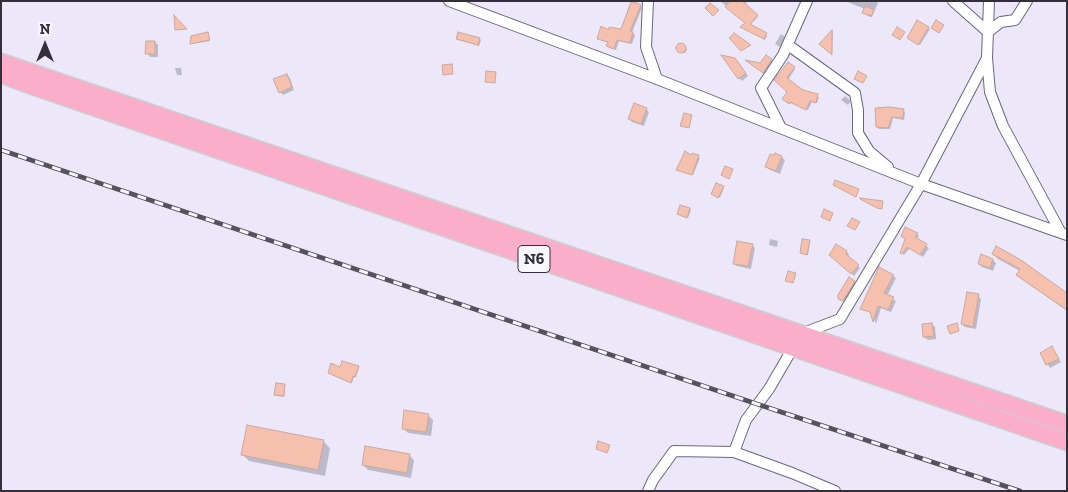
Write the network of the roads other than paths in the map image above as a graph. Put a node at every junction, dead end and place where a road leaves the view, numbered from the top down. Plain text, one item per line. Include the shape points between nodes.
1 (449, 1) edge
2 (648, 1) edge
3 (807, 1) edge
4 (952, 1) edge
5 (989, 1) edge
6 (1027, 1) edge
7 (988, 32) junction
8 (788, 45) junction
9 (987, 58) junction
10 (1, 62) edge
11 (1, 74) edge
12 (657, 79) junction
13 (781, 128) junction
14 (896, 174) junction
15 (921, 184) junction
16 (1064, 234) edge
17 (801, 334) junction
18 (792, 348) junction
19 (1067, 424) edge
20 (1067, 442) edge
21 (734, 452) junction
22 (648, 491) edge
23 (835, 491) edge

1 - 12 street
2 - 12 street via 646,46
3 - 8 street
4 - 7 street
5 - 7 street
6 - 7 street via 1015,20 1001,22
7 - 9 street
8 - 13 street via 761,88
8 - 14 street via 855,93 858,133 869,150
9 - 15 street
9 - 16 street via 990,92 1003,126
10 - 17 highway, N6
11 - 18 highway, N6
12 - 13 street
13 - 14 street
14 - 15 street
15 - 16 street
15 - 17 street via 840,319
17 - 18 street
17 - 19 highway, N6
18 - 20 highway, N6
18 - 21 street via 770,389 746,420
21 - 22 street via 674,450
21 - 23 street

